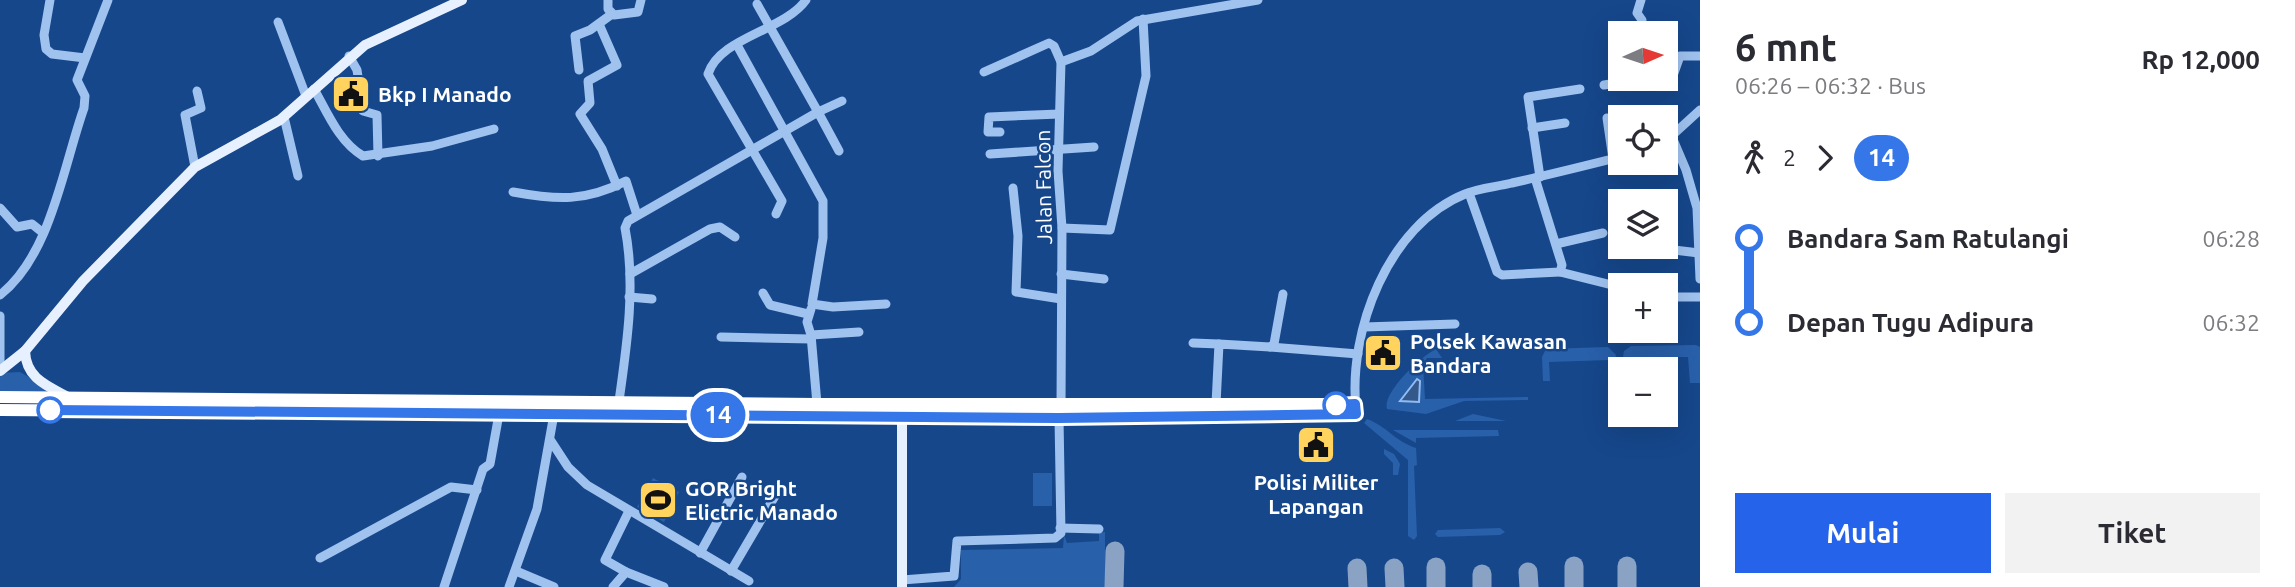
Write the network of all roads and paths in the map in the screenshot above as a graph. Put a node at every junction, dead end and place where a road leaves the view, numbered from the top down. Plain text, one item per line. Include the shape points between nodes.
1 (50, 0) edge
2 (108, 0) edge
3 (462, 0) edge
4 (608, 0) edge
5 (640, 0) edge
6 (806, 0) edge
7 (1258, 0) edge
8 (1641, 0) edge
9 (757, 4) dead end
10 (612, 14) junction
11 (1143, 19) junction
12 (1642, 20) dead end
13 (278, 22) dead end
14 (599, 24) junction
15 (771, 26) junction
16 (737, 45) junction
17 (349, 56) junction
18 (1700, 56) edge
19 (85, 58) junction
20 (1061, 62) junction
21 (1678, 62) edge
22 (579, 70) dead end
23 (984, 72) dead end
24 (1608, 84) edge
25 (1604, 85) dead end
26 (1580, 89) dead end
27 (197, 90) dead end
28 (310, 92) junction
29 (842, 101) dead end
30 (1700, 110) edge
31 (818, 112) junction
32 (1059, 114) junction
33 (284, 117) junction
34 (1607, 118) dead end
35 (1608, 122) edge
36 (1565, 123) dead end
37 (1532, 128) junction
38 (494, 129) dead end
39 (786, 130) junction
40 (1678, 131) edge
41 (1000, 132) dead end
42 (1094, 147) dead end
43 (752, 150) junction
44 (839, 151) dead end
45 (1059, 151) junction
46 (990, 154) dead end
47 (1678, 155) edge
48 (378, 156) junction
49 (1608, 160) edge
50 (195, 167) junction
51 (298, 176) dead end
52 (1537, 177) junction
53 (617, 186) junction
54 (1013, 188) dead end
55 (513, 192) dead end
56 (1469, 193) junction
57 (0, 208) edge
58 (776, 214) dead end
59 (637, 215) junction
60 (1699, 221) edge
61 (1062, 228) junction
62 (42, 232) junction
63 (1603, 233) dead end
64 (735, 237) dead end
65 (1556, 244) junction
66 (1678, 251) edge
67 (1699, 259) edge
68 (1560, 272) junction
69 (630, 274) junction
70 (1061, 274) junction
71 (1104, 279) dead end
72 (1700, 279) edge
73 (1608, 284) edge
74 (763, 293) dead end
75 (0, 295) edge
76 (1283, 295) dead end
77 (629, 297) junction
78 (1678, 297) edge
79 (1700, 297) edge
80 (652, 299) dead end
81 (1061, 299) junction
82 (812, 304) junction
83 (886, 304) dead end
84 (808, 314) junction
85 (0, 316) edge
86 (1455, 324) dead end
87 (1364, 327) junction
88 (859, 331) dead end
89 (721, 337) dead end
90 (811, 337) junction
91 (1, 340) edge
92 (1193, 343) dead end
93 (1219, 344) junction
94 (1270, 347) junction
95 (25, 351) junction
96 (1359, 354) junction
97 (2, 370) edge
98 (33, 377) junction
99 (0, 397) edge
100 (70, 398) junction
101 (619, 401) junction
102 (902, 403) junction
103 (817, 404) junction
104 (1216, 404) junction
105 (467, 407) junction
106 (750, 409) junction
107 (1356, 409) junction
108 (0, 410) edge
109 (1060, 412) junction
110 (499, 414) junction
111 (554, 414) junction
112 (902, 417) junction
113 (551, 441) junction
114 (742, 477) dead end
115 (477, 490) junction
116 (778, 491) dead end
117 (629, 510) junction
118 (1060, 528) junction
119 (1099, 529) dead end
120 (700, 552) junction
121 (320, 558) dead end
122 (516, 571) junction
123 (731, 571) junction
124 (626, 572) junction
125 (749, 582) dead end
126 (902, 584) edge
127 (444, 587) edge
128 (509, 587) edge
129 (554, 587) edge
130 (613, 587) edge
131 (664, 587) edge

1 - 19 street via 46,50
2 - 19 street
3 - 17 main road
4 - 10 street
5 - 10 street via 635,13
6 - 15 street via 794,14
7 - 11 street
8 - 12 street via 1637,13
9 - 15 street
10 - 14 street
11 - 20 street via 1090,51
11 - 61 street via 1146,76 1110,230
13 - 28 street
14 - 22 street via 575,36
14 - 53 street via 617,65 588,81 590,103 580,114 602,149
15 - 16 street
15 - 31 street
16 - 39 street
16 - 43 street via 716,60 708,74
17 - 28 main road
17 - 48 street via 357,70 363,111 377,115
18 - 21 street via 1680,56
19 - 62 street via 76,80 85,96 85,108 52,215
20 - 23 street via 1049,43
20 - 32 street, Jalan Falcon
24 - 25 street
26 - 37 street via 1529,96
27 - 50 street via 201,108 184,115
28 - 33 main road
28 - 48 street via 353,150 363,156
29 - 31 street
30 - 40 street
31 - 39 street
31 - 44 street
32 - 41 street via 989,117 988,132
32 - 45 street, Jalan Falcon
33 - 50 main road
33 - 51 street
34 - 35 street
36 - 37 street
37 - 52 street
38 - 48 street
39 - 43 street
39 - 82 street via 822,201 823,238
42 - 45 street
43 - 58 street via 782,201
43 - 59 street
45 - 46 street
45 - 61 street, Jalan Falcon
47 - 60 street
49 - 52 street
50 - 95 main road via 83,281
52 - 56 street
52 - 65 street
53 - 55 street via 586,197
53 - 59 street via 626,181
54 - 81 street via 1018,236 1016,292
56 - 68 street via 1497,272
56 - 87 street via 1403,238 1375,290
57 - 62 street via 18,227 32,224
59 - 69 street via 625,228
60 - 67 street
61 - 70 street, Jalan Falcon
62 - 75 street via 21,273
63 - 65 street
64 - 69 street via 720,227 709,229
65 - 68 street
66 - 67 street
67 - 72 street
68 - 73 street
69 - 77 street
70 - 71 street
70 - 81 street, Jalan Falcon
74 - 84 street via 770,305
76 - 94 street
77 - 80 street
77 - 101 street
78 - 79 street
81 - 109 street, Jalan Falcon
82 - 83 street
82 - 84 street
84 - 90 street
85 - 91 street
86 - 87 street
87 - 96 street
88 - 90 street
89 - 90 street
90 - 103 street
91 - 97 street
92 - 93 street
93 - 94 street
93 - 104 street
94 - 96 street
95 - 97 main road
95 - 98 main road
96 - 107 street
97 - 98 main road
98 - 100 main road
99 - 100 highway
100 - 105 highway
101 - 105 highway
101 - 106 highway
102 - 103 highway
102 - 109 highway
102 - 112 main road
103 - 106 highway
104 - 107 highway
104 - 109 highway
105 - 108 highway
105 - 110 highway
106 - 111 highway
106 - 112 highway
107 - 109 highway
109 - 112 highway
109 - 118 street, Jalan Falcon
110 - 111 highway
110 - 115 street via 490,464
111 - 113 street
112 - 126 main road
113 - 117 street via 574,475
113 - 122 street via 537,509
114 - 120 street
115 - 121 street via 451,487
115 - 127 street
116 - 123 street
117 - 120 street
117 - 124 street via 605,560
118 - 119 street
118 - 126 street via 1055,538 957,541 954,576
120 - 123 street
122 - 128 street
122 - 129 street
123 - 125 street
124 - 130 street
124 - 131 street

